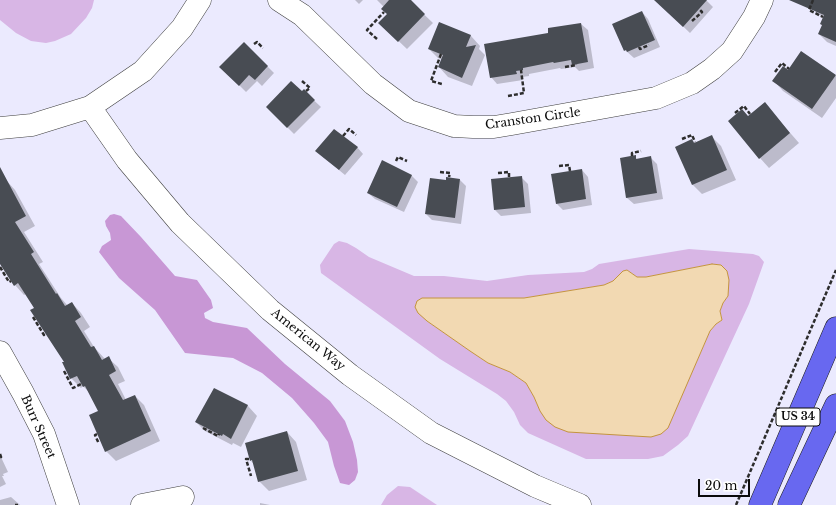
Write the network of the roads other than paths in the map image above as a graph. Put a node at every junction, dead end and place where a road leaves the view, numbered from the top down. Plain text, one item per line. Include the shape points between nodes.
1 (200, 0) edge
2 (279, 0) edge
3 (762, 0) edge
4 (90, 107) junction
5 (0, 128) edge
6 (836, 328) edge
7 (0, 352) edge
8 (836, 405) edge
9 (182, 497) dead end
10 (68, 505) edge
11 (142, 505) edge
12 (580, 505) edge
13 (760, 505) edge
14 (789, 505) edge

1 - 4 street via 182,28 143,71
2 - 3 street, Cranston Circle via 302,15 373,84 409,111 454,126 473,127 512,124 656,98 692,83 732,51 754,18
4 - 5 street via 32,125
4 - 12 street, American Way via 127,160 180,223 270,310 350,375 431,433 535,486
6 - 13 main road, US 34
7 - 10 street, Burr Street via 44,434
8 - 14 main road, US 34
9 - 11 street

